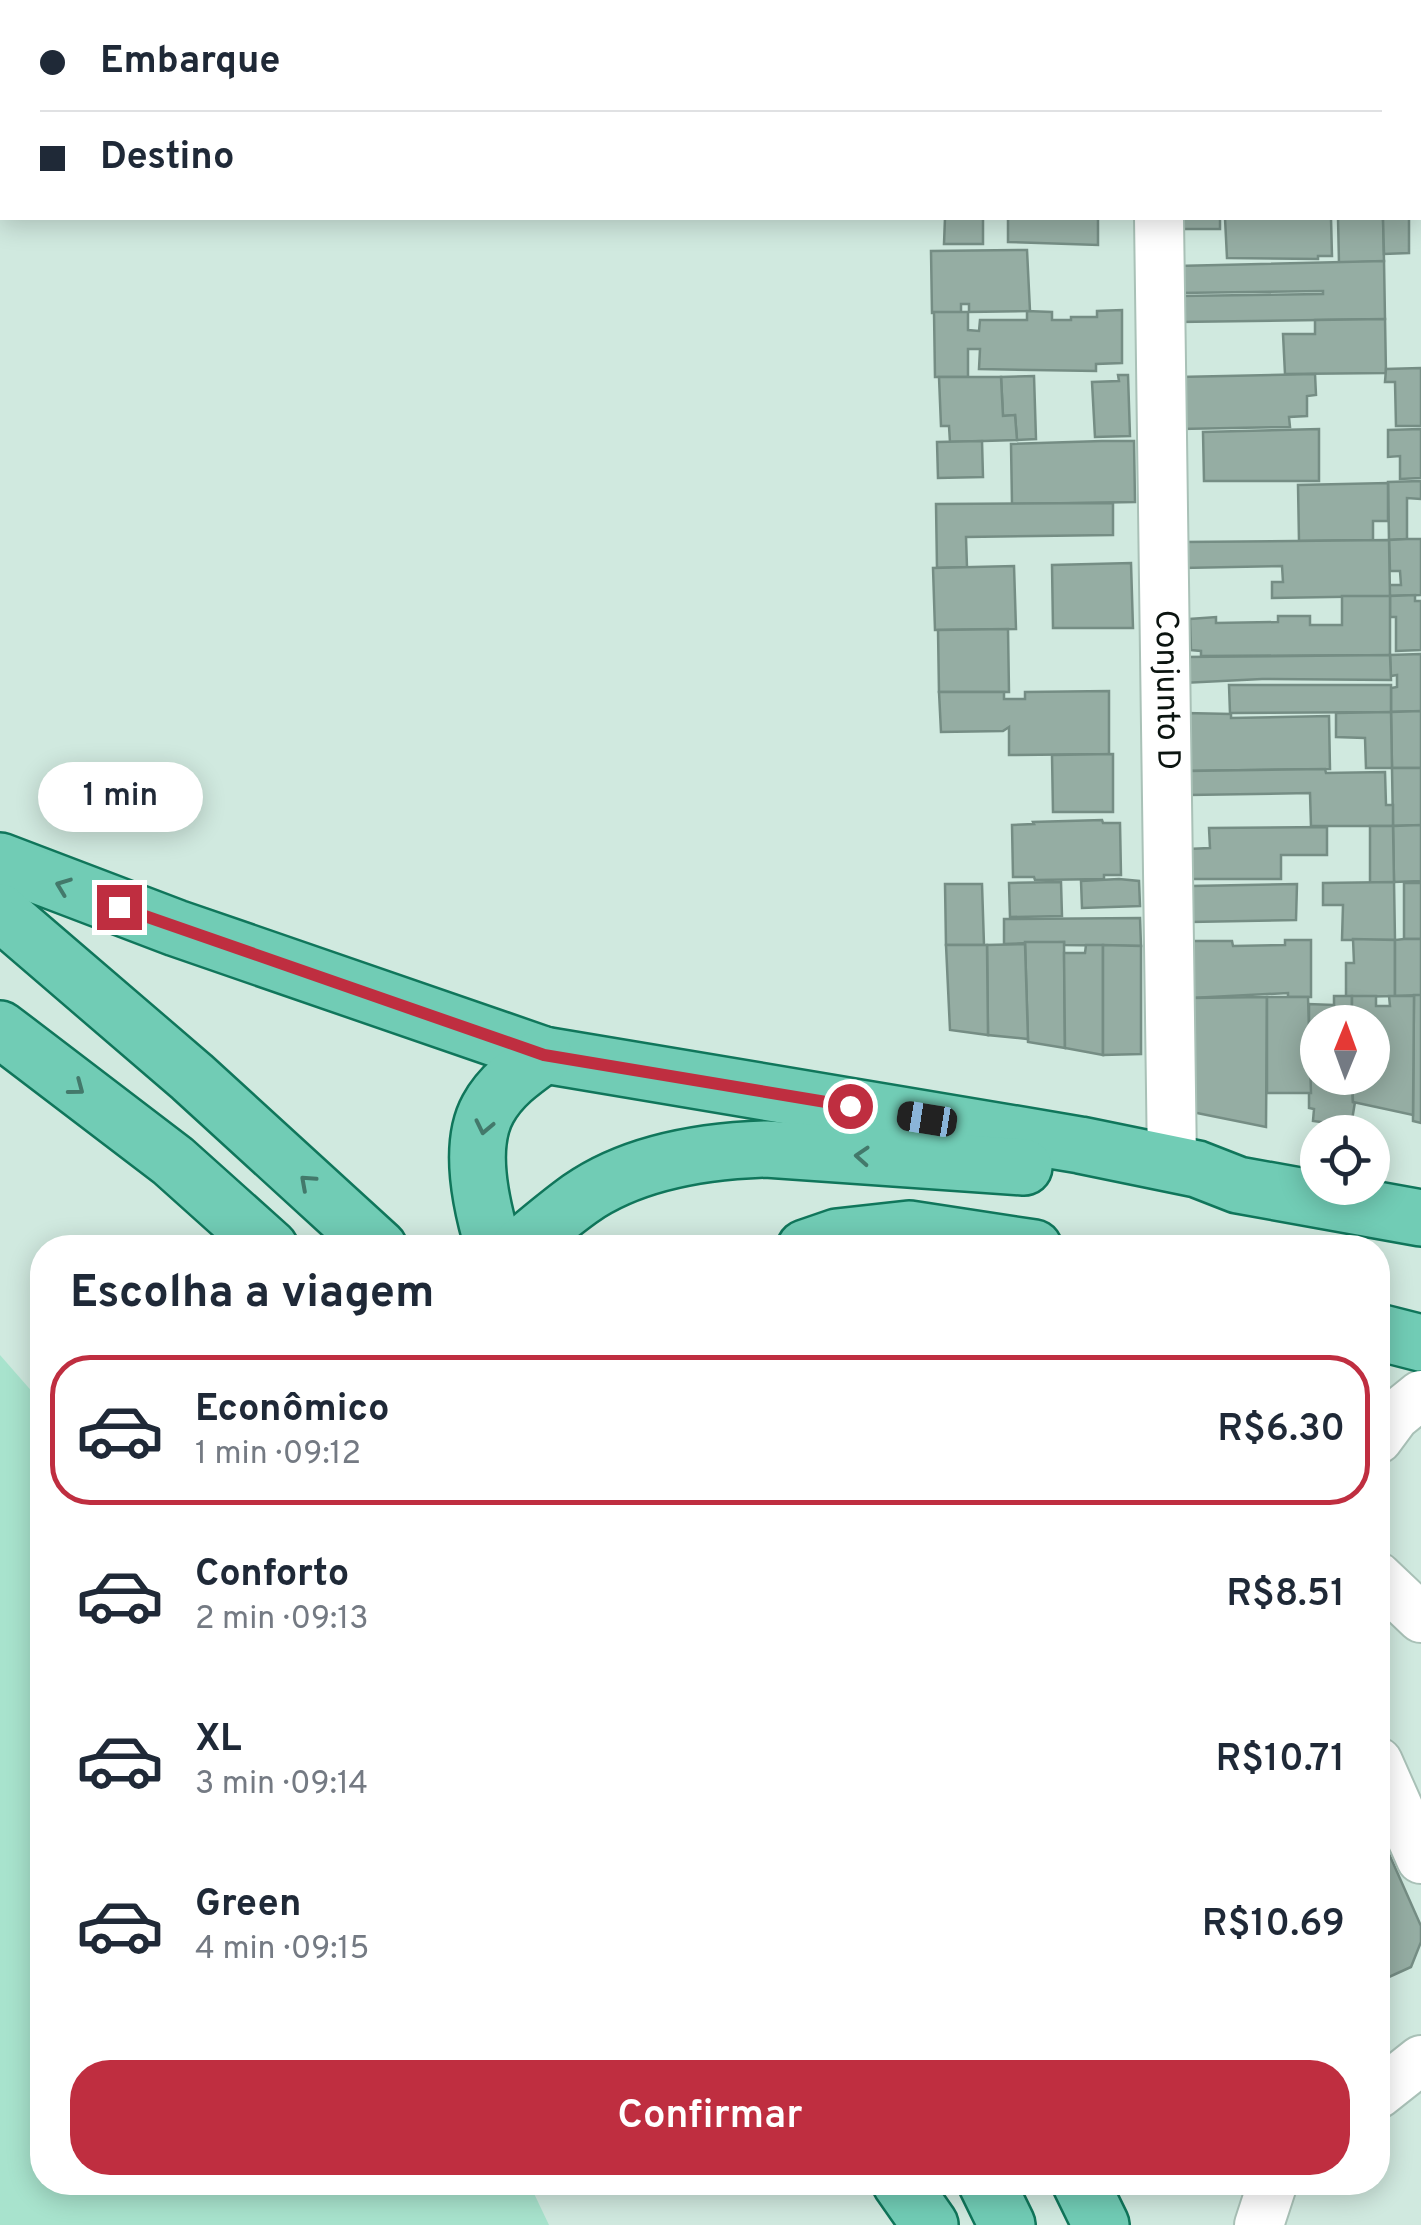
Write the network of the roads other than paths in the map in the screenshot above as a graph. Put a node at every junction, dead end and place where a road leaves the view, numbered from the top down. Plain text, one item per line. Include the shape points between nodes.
1 (1159, 220) edge
2 (0, 861) edge
3 (0, 912) edge
4 (0, 1029) edge
5 (544, 1055) junction
6 (1172, 1163) junction
7 (1238, 1185) junction
8 (1421, 1218) edge
9 (256, 1235) edge
10 (365, 1235) edge
11 (490, 1235) edge
12 (535, 1235) edge
13 (847, 1235) edge
14 (948, 1235) edge
15 (1390, 1335) edge
16 (1421, 1343) edge
17 (1421, 1395) edge
18 (1390, 1422) edge
19 (1390, 1588) edge
20 (1421, 1618) edge
21 (1390, 1789) edge
22 (1421, 1859) edge
23 (1421, 2060) edge
24 (1390, 2085) edge
25 (909, 2195) edge
26 (992, 2195) edge
27 (1086, 2195) edge
28 (1268, 2195) edge
29 (930, 2225) edge
30 (1007, 2225) edge
31 (1100, 2225) edge
32 (1258, 2225) edge

1 - 6 street, Conjunto D
5 -> 2 main road
10 -> 3 main road
4 -> 9 main road via 173,1161
5 - 6 main road
5 -> 11 main road via 511,1079 487,1110 478,1172
6 - 7 main road
7 - 8 main road
7 -> 12 main road via 724,1150 628,1173 582,1197
13 - 14 main road via 909,1229
15 - 16 main road
17 - 18 street
19 - 20 street
21 - 22 street
23 - 24 street
25 - 29 main road
26 - 30 main road
27 - 31 main road
28 - 32 street

